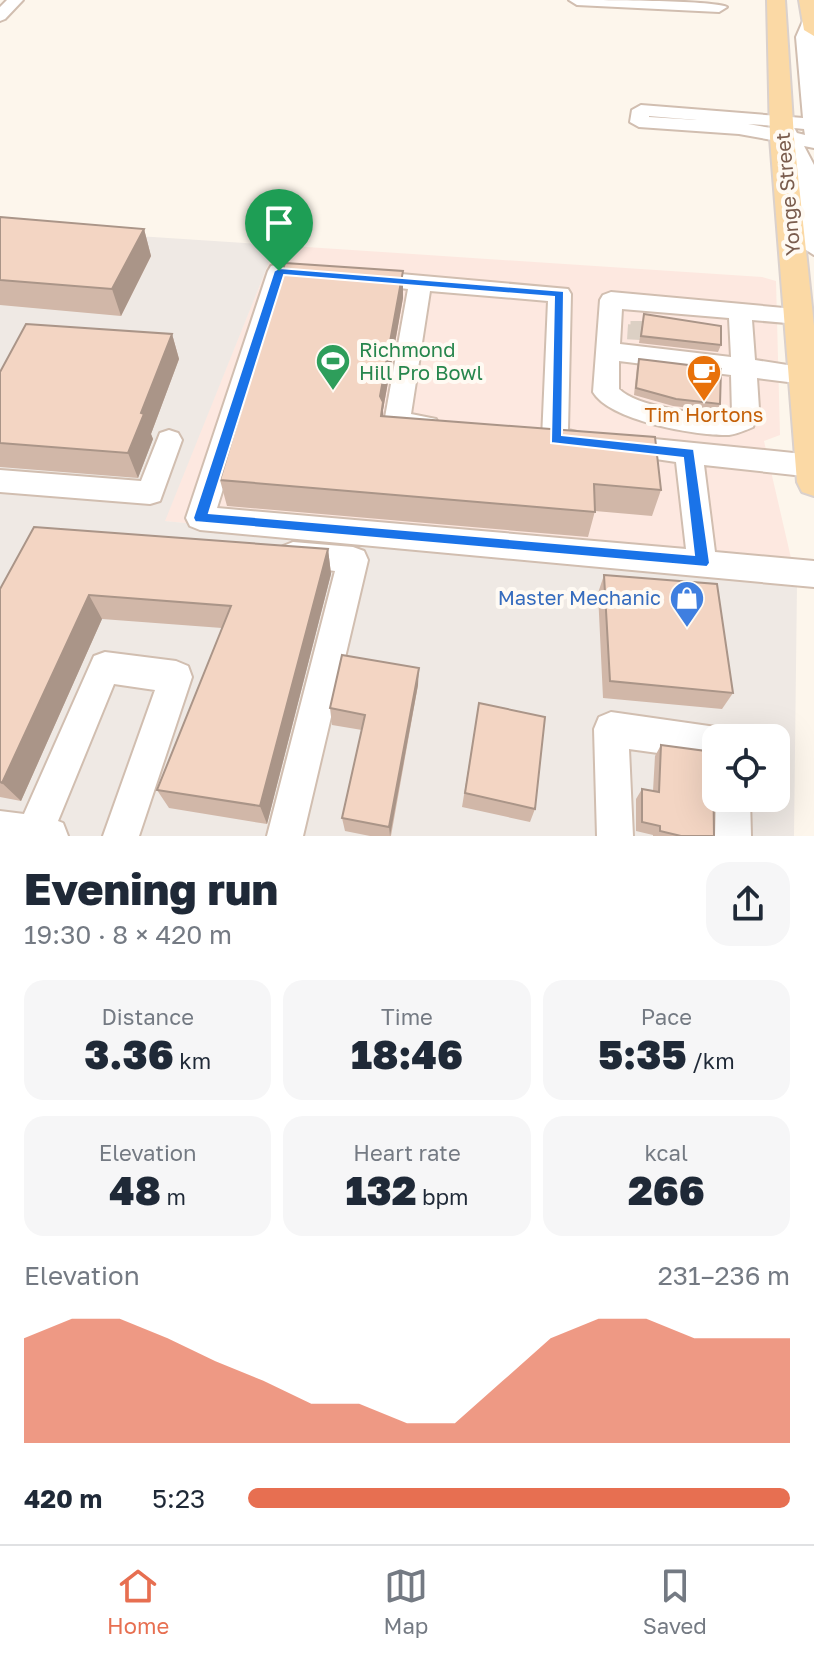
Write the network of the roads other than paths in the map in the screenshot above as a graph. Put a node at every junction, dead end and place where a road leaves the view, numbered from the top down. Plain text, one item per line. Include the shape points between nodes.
1 (15, 0) edge
2 (577, 0) edge
3 (776, 0) edge
4 (719, 7) dead end
5 (0, 16) edge
6 (811, 16) edge
7 (814, 132) edge
8 (785, 133) junction
9 (814, 248) edge
10 (420, 282) junction
11 (740, 312) junction
12 (798, 316) junction
13 (640, 330) junction
14 (671, 334) junction
15 (703, 338) junction
16 (607, 351) junction
17 (743, 368) junction
18 (804, 375) junction
19 (456, 429) edge
20 (527, 436) edge
21 (555, 439) junction
22 (169, 440) dead end
23 (689, 453) junction
24 (813, 474) edge
25 (0, 481) edge
26 (200, 518) junction
27 (191, 547) edge
28 (235, 551) edge
29 (702, 563) junction
30 (814, 574) edge
31 (702, 742) edge
32 (732, 812) edge
33 (28, 833) edge
34 (121, 836) edge
35 (285, 836) edge
36 (615, 836) edge
37 (733, 836) edge

1 - 5 lane
2 - 4 lane
3 - 8 main road, Yonge Street
6 - 7 lane via 804,37
7 - 8 lane
8 - 8 lane via 641,110 639,122 739,128
8 - 9 lane via 805,166
8 - 12 main road, Yonge Street
10 - 19 lane via 397,423
10 - 21 lane via 560,294
10 - 26 lane via 279,271
11 - 12 lane
11 - 15 lane
11 - 17 lane
12 - 18 main road, Yonge Street
13 - 14 lane
13 - 14 lane
13 - 16 lane
13 - 16 lane via 611,300
14 - 15 lane
14 - 15 lane
15 - 17 lane
16 - 17 lane via 606,392 617,404 730,425 746,415
17 - 18 lane
18 - 24 main road, Yonge Street
20 - 21 lane
21 - 23 lane
22 - 25 lane via 150,493
23 - 24 lane
23 - 29 lane
26 - 27 lane
26 - 29 lane
28 - 35 lane via 353,560
29 - 30 lane
31 - 36 lane via 611,729
32 - 37 lane
33 - 34 lane via 105,667 176,677

